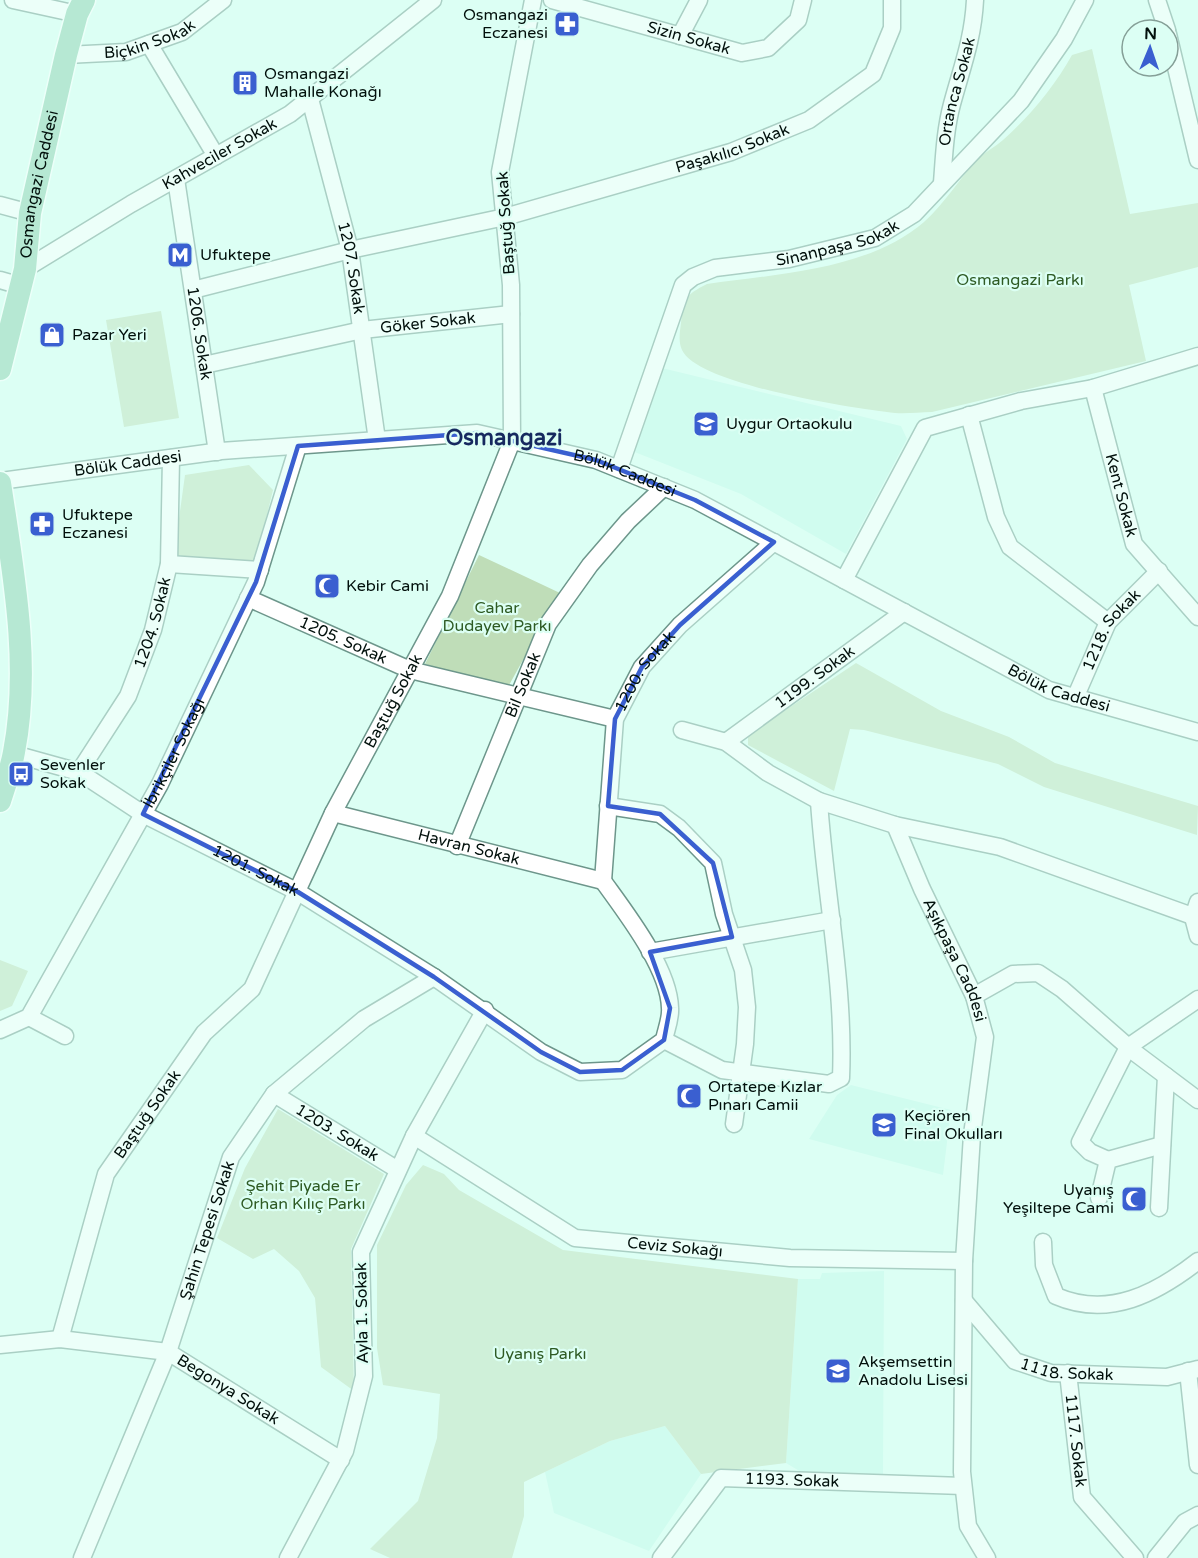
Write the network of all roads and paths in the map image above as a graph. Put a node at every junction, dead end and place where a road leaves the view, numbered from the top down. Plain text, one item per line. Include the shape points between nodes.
1 (13, 0) edge
2 (223, 0) edge
3 (532, 0) edge
4 (552, 0) edge
5 (699, 0) edge
6 (803, 0) edge
7 (892, 0) edge
8 (975, 0) edge
9 (1085, 0) edge
10 (1157, 0) edge
11 (427, 2) edge
12 (80, 7) edge
13 (1163, 18) edge
14 (680, 36) junction
15 (149, 44) junction
16 (66, 54) junction
17 (1178, 78) edge
18 (310, 99) junction
19 (216, 156) junction
20 (1198, 160) edge
21 (176, 179) junction
22 (942, 183) junction
23 (0, 205) edge
24 (30, 213) junction
25 (505, 217) junction
26 (350, 250) junction
27 (15, 278) edge
28 (193, 290) junction
29 (511, 314) junction
30 (362, 330) junction
31 (1198, 356) edge
32 (204, 365) junction
33 (0, 369) edge
34 (1093, 388) junction
35 (969, 415) junction
36 (377, 440) junction
37 (512, 441) junction
38 (298, 446) junction
39 (217, 452) junction
40 (171, 458) junction
41 (619, 469) junction
42 (0, 482) edge
43 (664, 488) junction
44 (774, 542) junction
45 (169, 564) junction
46 (260, 570) junction
47 (1159, 571) junction
48 (844, 580) junction
49 (248, 598) junction
50 (904, 612) junction
51 (1198, 617) edge
52 (1108, 622) junction
53 (410, 670) junction
54 (516, 696) junction
55 (1075, 698) junction
56 (615, 719) junction
57 (682, 730) dead end
58 (1198, 732) edge
59 (10, 742) edge
60 (726, 742) junction
61 (80, 772) junction
62 (0, 801) edge
63 (819, 801) junction
64 (608, 806) junction
65 (143, 813) junction
66 (333, 813) junction
67 (895, 825) junction
68 (457, 846) junction
69 (603, 881) junction
70 (298, 892) junction
71 (1196, 912) edge
72 (832, 920) junction
73 (1198, 936) edge
74 (732, 937) junction
75 (650, 952) junction
76 (434, 977) junction
77 (974, 996) junction
78 (1198, 999) edge
79 (485, 1010) junction
80 (29, 1017) junction
81 (0, 1030) edge
82 (65, 1036) dead end
83 (664, 1040) junction
84 (1128, 1047) junction
85 (741, 1072) junction
86 (1166, 1076) junction
87 (274, 1094) junction
88 (1198, 1100) edge
89 (734, 1124) dead end
90 (414, 1136) junction
91 (1162, 1144) junction
92 (1108, 1160) junction
93 (398, 1170) junction
94 (1100, 1198) dead end
95 (1159, 1208) dead end
96 (1043, 1242) dead end
97 (964, 1261) junction
98 (1198, 1261) edge
99 (964, 1301) junction
100 (60, 1339) junction
101 (0, 1344) edge
102 (168, 1352) junction
103 (1193, 1370) edge
104 (1068, 1373) junction
105 (341, 1460) junction
106 (1198, 1465) edge
107 (963, 1486) junction
108 (1198, 1515) edge
109 (82, 1558) edge
110 (288, 1558) edge
111 (661, 1558) edge
112 (987, 1558) edge
113 (1135, 1558) edge
114 (1156, 1558) edge

1 - 12 street
2 - 15 street, Biçkin Sokak via 182,32
3 - 25 street, Baştuğ Sokak via 500,172
4 - 14 street, Sizin Sokak
5 - 14 street
6 - 14 street, Sizin Sokak via 798,20 768,48 742,53
7 - 25 street, Paşakılıcı Sokak via 892,28 873,74 809,120 731,152
8 - 22 street, Ortanca Sokak via 968,57 945,138
9 - 22 street, Sinanpaşa Sokak via 1064,39 1021,100
10 - 13 street
11 - 18 street, Kahveciler Sokak
12 - 16 main road, Osmangazi Caddesi
15 - 16 street, Biçkin Sokak via 126,52
15 - 19 street
16 - 24 main road, Osmangazi Caddesi
17 - 20 street
18 - 19 street, Kahveciler Sokak
18 - 26 street, 1207. Sokak
19 - 21 street, Kahveciler Sokak
21 - 27 street, Kahveciler Sokak
21 - 28 street, 1206. Sokak
22 - 41 street, Sinanpaşa Sokak via 914,214 874,238 789,259 715,268 683,285
23 - 24 street
24 - 27 main road, Osmangazi Caddesi
25 - 26 street, Paşakılıcı Sokak
25 - 29 street, Baştuğ Sokak
26 - 28 street, Paşakılıcı Sokak
26 - 30 street, 1207. Sokak
27 - 33 main road, Osmangazi Caddesi
28 - 32 street, 1206. Sokak
29 - 30 street, Göker Sokak
29 - 37 street, Baştuğ Sokak
30 - 32 street, Göker Sokak
30 - 36 street, 1207. Sokak
31 - 34 street
32 - 39 street, 1206. Sokak
34 - 35 street
34 - 47 street, Kent Sokak via 1134,544
35 - 48 street via 925,428
35 - 52 street via 996,517 1010,547
36 - 37 street, Bölük Caddesi via 477,432
36 - 38 street, Bölük Caddesi
37 - 41 street, Bölük Caddesi
37 - 53 street, Baştuğ Sokak via 450,596
38 - 39 street, Bölük Caddesi
38 - 46 street, İbrikçiler Sokağı
39 - 40 street, Bölük Caddesi
40 - 42 street, Bölük Caddesi
40 - 45 street, 1204. Sokak
41 - 43 street, Bölük Caddesi
42 - 59 main road via 17,597 20,706
43 - 44 street, Bölük Caddesi
43 - 54 street, Bil Sokak via 590,565 548,624
44 - 48 street, Bölük Caddesi
44 - 56 street, 1200. Sokak via 680,625 642,667
45 - 46 street
45 - 61 street, 1204. Sokak via 153,630 128,696
46 - 49 street, İbrikçiler Sokağı
47 - 51 street, Kent Sokak
47 - 52 street, 1218. Sokak
48 - 50 street, Bölük Caddesi
49 - 53 street, 1205. Sokak
49 - 65 street, İbrikçiler Sokağı
50 - 55 street, Bölük Caddesi via 1050,690
50 - 60 street, 1199. Sokak
52 - 55 street, 1218. Sokak
53 - 54 street, 1205. Sokak
53 - 66 street, Baştuğ Sokak
54 - 56 street, 1205. Sokak
54 - 68 street, Bil Sokak
55 - 58 street, Bölük Caddesi
56 - 64 street, 1200. Sokak
57 - 60 street
59 - 61 street, 1201. Sokak
59 - 62 main road
60 - 63 street via 768,773
61 - 65 street, 1201. Sokak
63 - 67 street
63 - 72 street
64 - 69 street, 1200. Sokak
64 - 74 street via 660,814 713,863
65 - 70 street, 1201. Sokak
65 - 80 street, İbrikçiler Sokağı
66 - 68 street, Havran Sokak
66 - 70 street, Baştuğ Sokak
67 - 71 street via 1000,847
67 - 77 street, Aşıkpaşa Caddesi
68 - 69 street, Havran Sokak
69 - 75 street
70 - 76 street, 1201. Sokak
70 - 100 street, Baştuğ Sokak via 252,989 204,1033 106,1174
71 - 73 street
72 - 74 street
72 - 85 street via 843,1034 841,1078 829,1084
74 - 75 street
74 - 85 street via 747,1007
75 - 83 street via 670,1008
76 - 79 street, 1201. Sokak
76 - 87 street, Şahin Tepesi Sokak via 364,1019
77 - 84 street via 1013,974 1038,973 1062,988
77 - 97 street, Aşıkpaşa Caddesi via 986,1037 972,1136
78 - 84 street
79 - 83 street, 1201. Sokak via 541,1052 580,1072 622,1070
79 - 90 street, Ayla 1. Sokak
80 - 81 street
80 - 82 street
83 - 85 street via 722,1070
84 - 86 street
84 - 92 street via 1080,1142 1090,1152
85 - 89 street
86 - 88 street
86 - 91 street
87 - 93 street, 1203. Sokak
87 - 102 street, Şahin Tepesi Sokak via 231,1157
90 - 93 street, Ayla 1. Sokak
90 - 97 street, Ceviz Sokağı via 575,1238 790,1258
91 - 92 street
91 - 95 street
92 - 94 street
93 - 105 street, Ayla 1. Sokak via 361,1251 364,1376
96 - 98 street via 1044,1265 1056,1296 1074,1304 1148,1295
97 - 99 street, Aşıkpaşa Caddesi
99 - 104 street, 1118. Sokak via 1015,1361 1051,1373
99 - 107 street, Aşıkpaşa Caddesi
100 - 101 street, Begonya Sokak
100 - 102 street, Begonya Sokak
102 - 105 street, Begonya Sokak
102 - 109 street, Şahin Tepesi Sokak
103 - 104 street, 1118. Sokak via 1167,1377
103 - 106 street
104 - 113 street, 1117. Sokak via 1082,1497
105 - 110 street, Ayla 1. Sokak
107 - 111 street, 1193. Sokak via 721,1478
107 - 112 street, Aşıkpaşa Caddesi via 968,1526
108 - 114 street via 1185,1522

